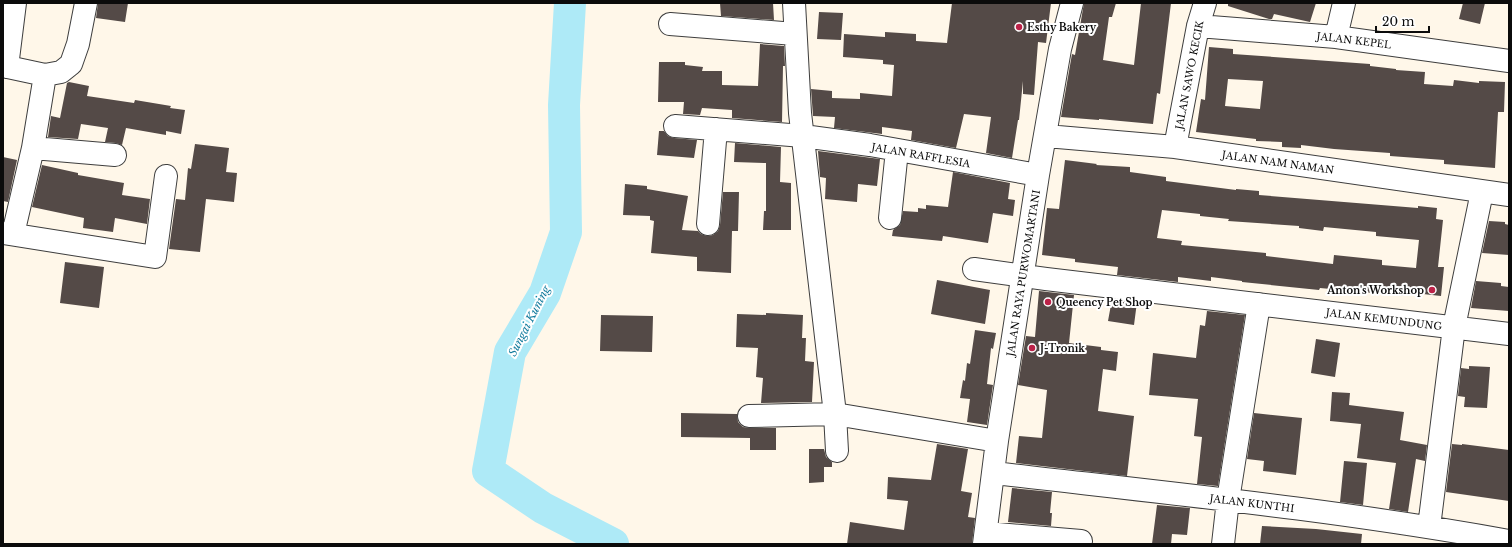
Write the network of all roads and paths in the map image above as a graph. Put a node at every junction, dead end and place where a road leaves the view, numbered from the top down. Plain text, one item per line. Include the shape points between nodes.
1 (15, 3) edge
2 (86, 3) edge
3 (794, 3) edge
4 (1072, 3) edge
5 (1205, 3) edge
6 (1344, 3) edge
7 (670, 24) dead end
8 (1198, 26) junction
9 (795, 34) junction
10 (1336, 37) junction
11 (1509, 61) edge
12 (5, 66) edge
13 (45, 75) junction
14 (675, 126) dead end
15 (716, 129) junction
16 (802, 136) junction
17 (1046, 136) junction
18 (1175, 147) junction
19 (33, 148) junction
20 (897, 150) junction
21 (115, 155) dead end
22 (1038, 175) junction
23 (166, 176) dead end
24 (1482, 192) junction
25 (1509, 195) edge
26 (890, 218) dead end
27 (708, 224) dead end
28 (8, 233) edge
29 (974, 269) dead end
30 (1023, 276) junction
31 (1259, 304) junction
32 (1454, 327) junction
33 (1509, 334) edge
34 (835, 414) junction
35 (749, 416) dead end
36 (997, 441) junction
37 (837, 451) dead end
38 (994, 473) junction
39 (1228, 500) junction
40 (1429, 527) junction
41 (985, 538) edge
42 (1081, 541) dead end
43 (1509, 541) edge
44 (1223, 544) edge

1 - 12 street
2 - 13 street via 78,44 71,64 61,72
3 - 9 street
4 - 17 street, JALAN RAYA PURWOMARTANI via 1060,49
5 - 8 street, JALAN SAWO KECIK
6 - 10 street
7 - 9 street
8 - 10 street, JALAN KEPEL
8 - 18 street, JALAN SAWO KECIK
9 - 16 street
10 - 11 street, JALAN KEPEL
12 - 13 street
13 - 19 street
14 - 15 street, JALAN RAFFLESIA
15 - 16 street, JALAN RAFFLESIA
15 - 27 street
16 - 20 street, JALAN RAFFLESIA
16 - 34 street
17 - 18 street, JALAN NAM NAMAN
17 - 22 street, JALAN RAYA PURWOMARTANI
18 - 24 street, JALAN NAM NAMAN
19 - 21 street
19 - 28 street
20 - 22 street, JALAN RAFFLESIA
20 - 26 street
22 - 30 street, JALAN RAYA PURWOMARTANI
23 - 28 street via 155,257
24 - 25 street, JALAN NAM NAMAN
24 - 32 street
29 - 30 street, JALAN KEMUNDUNG
30 - 31 street, JALAN KEMUNDUNG
30 - 36 street, JALAN RAYA PURWOMARTANI
31 - 32 street, JALAN KEMUNDUNG
31 - 39 street
32 - 33 street, JALAN KEMUNDUNG
32 - 40 street
34 - 35 street
34 - 36 street
34 - 37 street
36 - 38 street, JALAN RAYA PURWOMARTANI
38 - 39 street, JALAN KUNTHI
38 - 41 street, JALAN RAYA PURWOMARTANI
39 - 40 street, JALAN KUNTHI
39 - 44 street
40 - 43 street, JALAN KUNTHI
41 - 42 street

